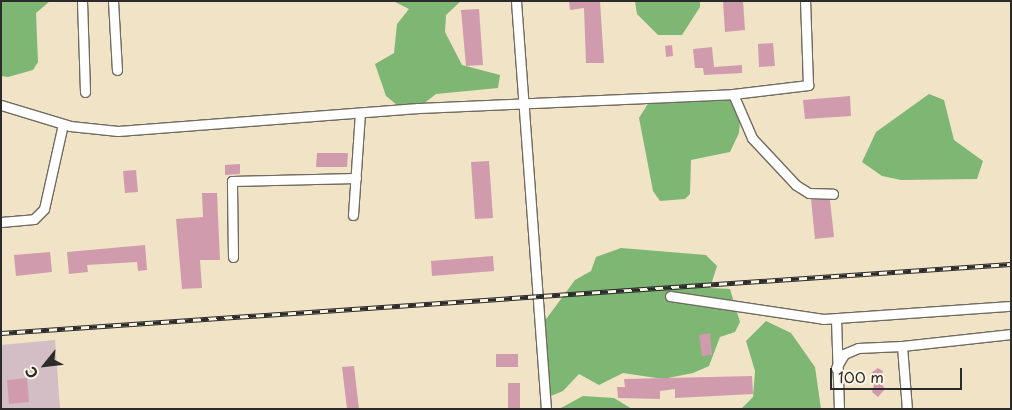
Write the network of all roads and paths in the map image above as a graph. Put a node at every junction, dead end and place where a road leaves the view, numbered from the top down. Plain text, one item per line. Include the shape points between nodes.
1 (82, 1) edge
2 (113, 1) edge
3 (516, 1) edge
4 (804, 1) edge
5 (117, 70) dead end
6 (85, 92) dead end
7 (733, 94) junction
8 (522, 104) junction
9 (1, 105) edge
10 (360, 113) junction
11 (63, 124) junction
12 (356, 178) junction
13 (833, 194) dead end
14 (354, 215) dead end
15 (1, 222) edge
16 (233, 257) dead end
17 (670, 296) dead end
18 (1011, 306) edge
19 (836, 318) junction
20 (1011, 334) edge
21 (902, 346) junction
22 (836, 368) junction
23 (546, 409) edge
24 (839, 409) edge
25 (907, 409) edge

1 - 6 street
2 - 5 street
3 - 8 street
4 - 7 street via 808,85
7 - 8 street
7 - 13 street via 752,138 796,185 809,193
8 - 10 street
8 - 23 street
9 - 11 street
10 - 11 street via 118,131
10 - 12 street
11 - 15 street via 44,210 34,219
12 - 14 street
12 - 16 street via 232,181
17 - 19 street
18 - 19 street
19 - 22 street
20 - 21 street
21 - 22 street via 858,348 844,354
21 - 25 street
22 - 24 street

